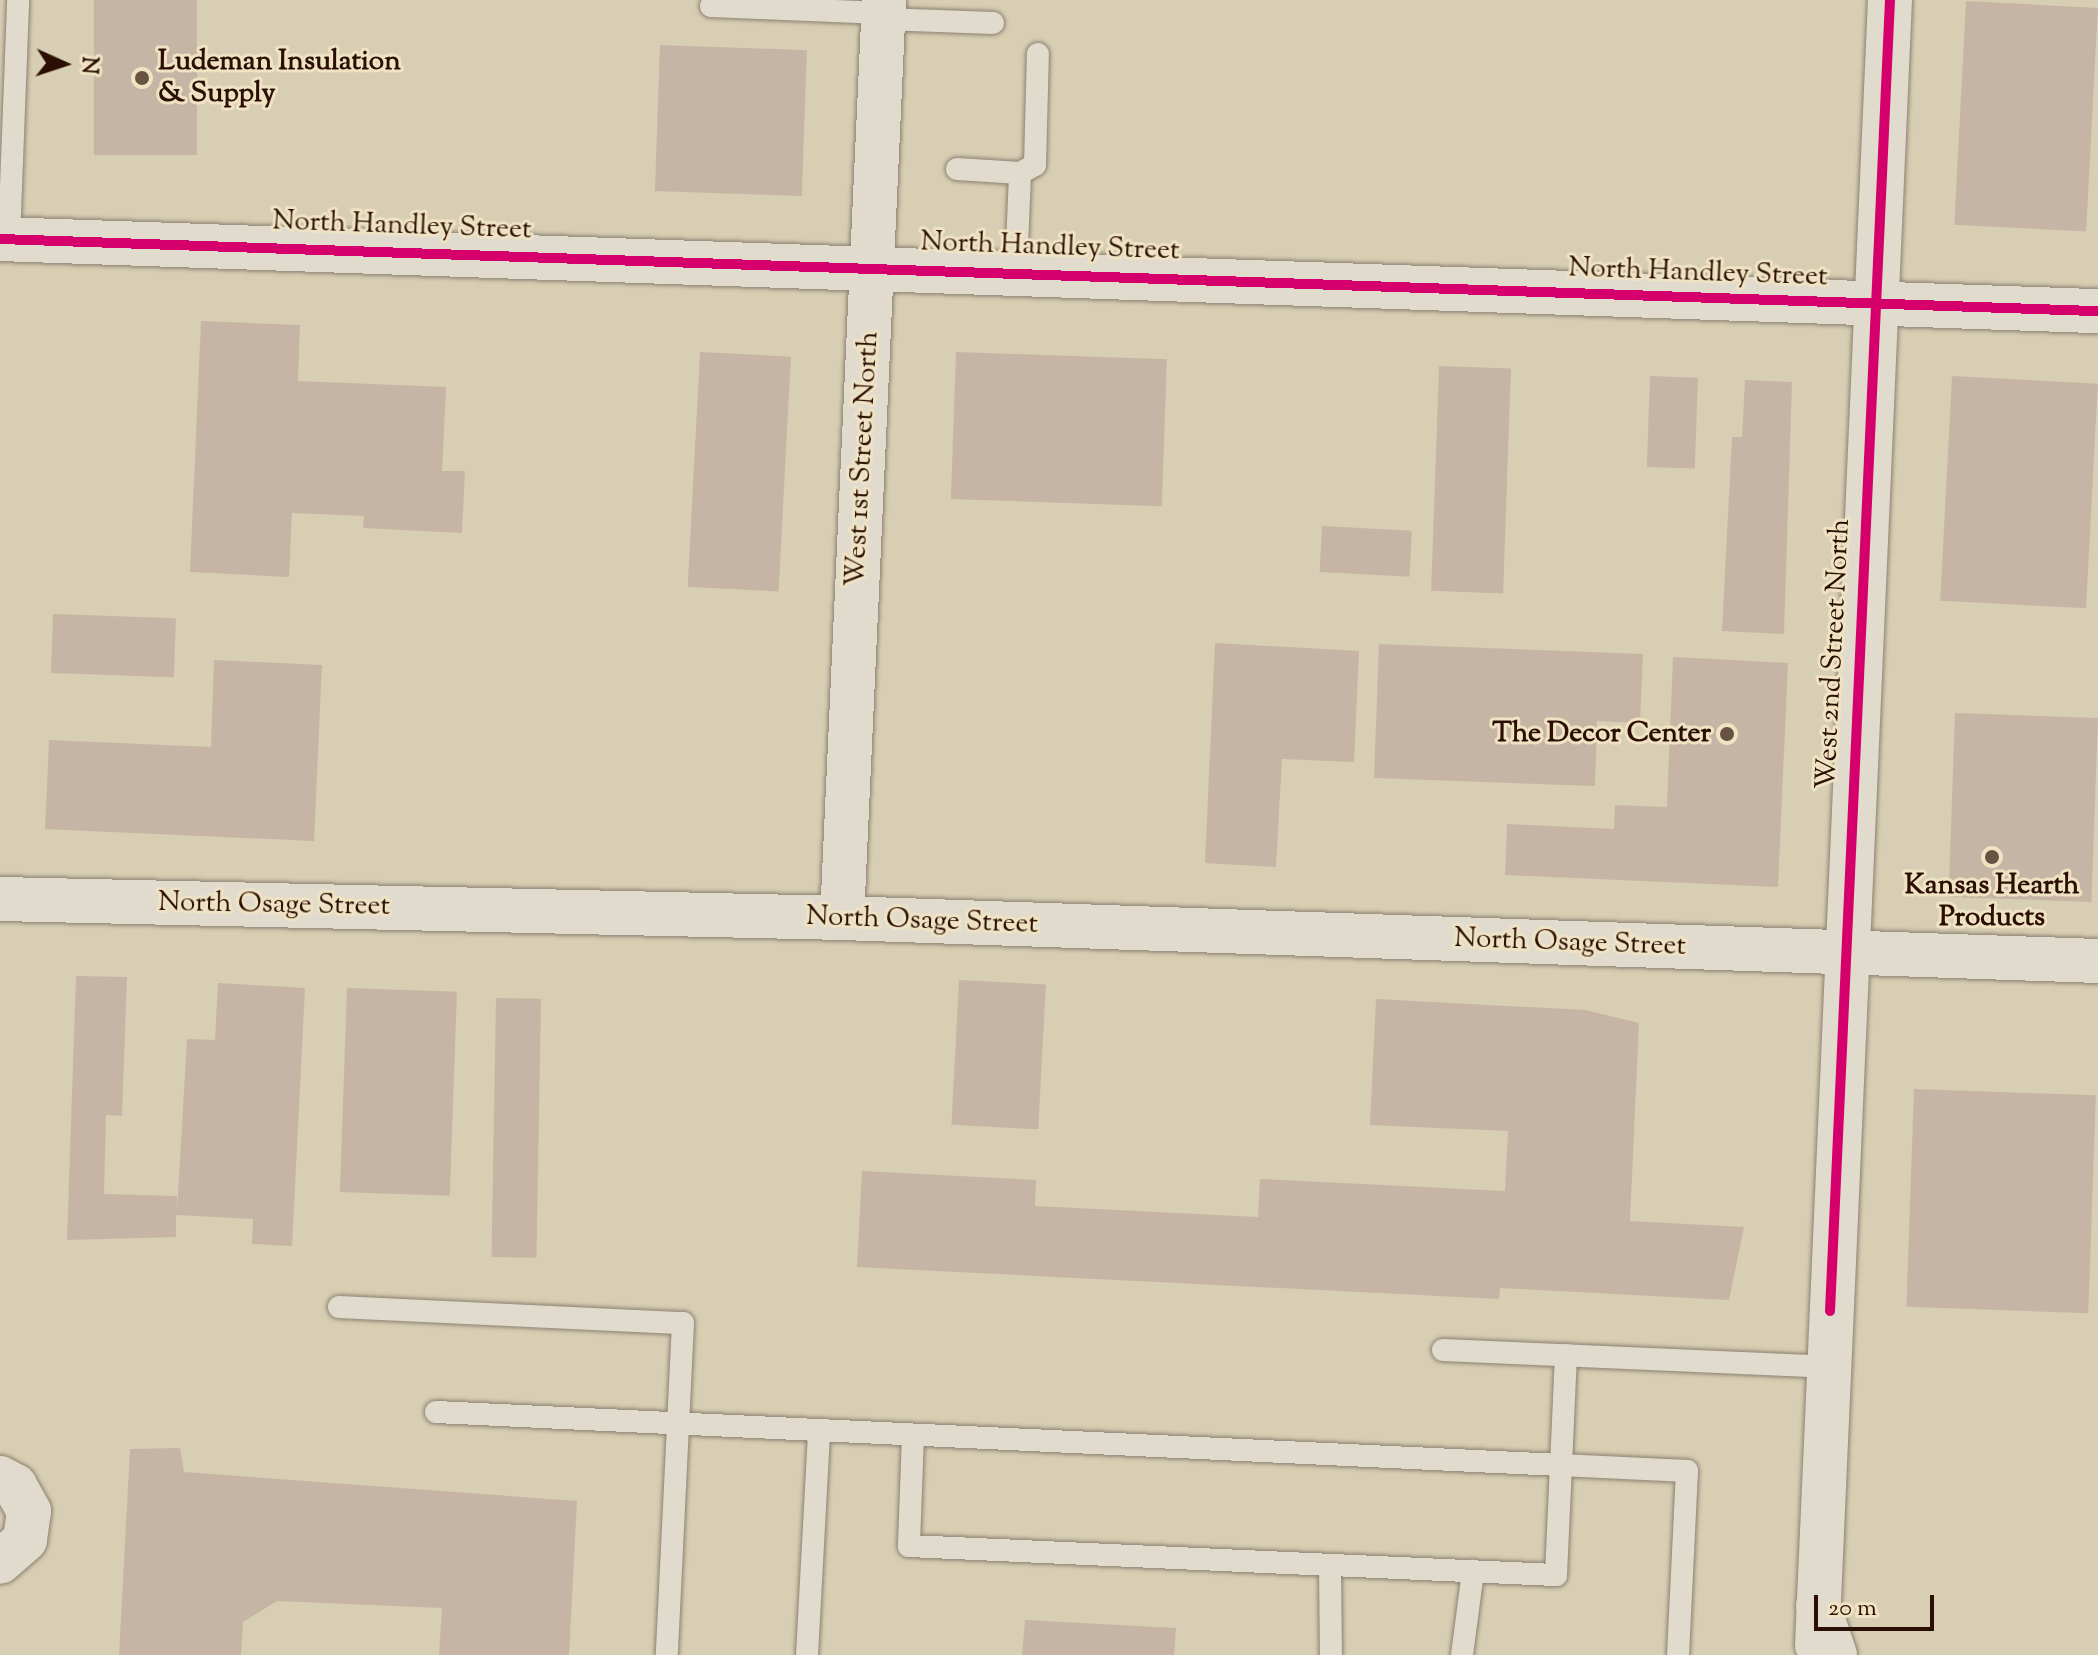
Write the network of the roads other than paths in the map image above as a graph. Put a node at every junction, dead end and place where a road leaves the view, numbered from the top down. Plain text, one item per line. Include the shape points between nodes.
1 (18, 0) edge
2 (1890, 0) edge
3 (711, 6) dead end
4 (883, 11) edge
5 (993, 23) dead end
6 (1038, 54) dead end
7 (957, 169) dead end
8 (1020, 173) junction
9 (5, 239) edge
10 (872, 264) junction
11 (1016, 270) junction
12 (1875, 304) junction
13 (2098, 311) edge
14 (0, 899) edge
15 (842, 918) junction
16 (1844, 953) junction
17 (2098, 961) edge
18 (339, 1307) dead end
19 (1443, 1350) dead end
20 (1566, 1355) junction
21 (1828, 1367) junction
22 (436, 1412) dead end
23 (678, 1423) junction
24 (819, 1430) junction
25 (913, 1435) junction
26 (1561, 1465) junction
27 (0, 1478) edge
28 (0, 1562) edge
29 (1330, 1565) junction
30 (1473, 1571) junction
31 (1818, 1605) junction
32 (667, 1655) edge
33 (807, 1655) edge
34 (1331, 1655) edge
35 (1462, 1655) edge
36 (1678, 1655) edge
37 (1816, 1655) edge
38 (1835, 1655) edge

1 - 9 lane
2 - 12 street, West 2nd Street North
3 - 4 lane
4 - 5 lane
4 - 10 street, West 1st Street North
6 - 8 lane via 1035,165
7 - 8 lane
8 - 11 lane
9 - 10 street, North Handley Street
10 - 11 street, North Handley Street
10 - 15 street, West 1st Street North
11 - 12 street, North Handley Street
12 - 13 street, North Handley Street
12 - 16 street, West 2nd Street North
14 - 15 street, North Osage Street
15 - 16 street, North Osage Street
16 - 17 street, North Osage Street
16 - 21 street, West 2nd Street North
18 - 23 lane via 683,1323
19 - 20 lane
20 - 21 lane
20 - 26 lane
21 - 31 street, West 2nd Street North
22 - 23 lane
23 - 24 lane
23 - 32 lane
24 - 25 lane
24 - 33 lane
25 - 26 lane
25 - 29 lane via 909,1546
26 - 30 lane via 1556,1575
26 - 36 lane via 1687,1471
27 - 28 street via 15,1486 29,1511 25,1540
29 - 30 lane
29 - 34 lane
30 - 35 lane
31 - 37 street, West 2nd Street North
31 - 38 street

